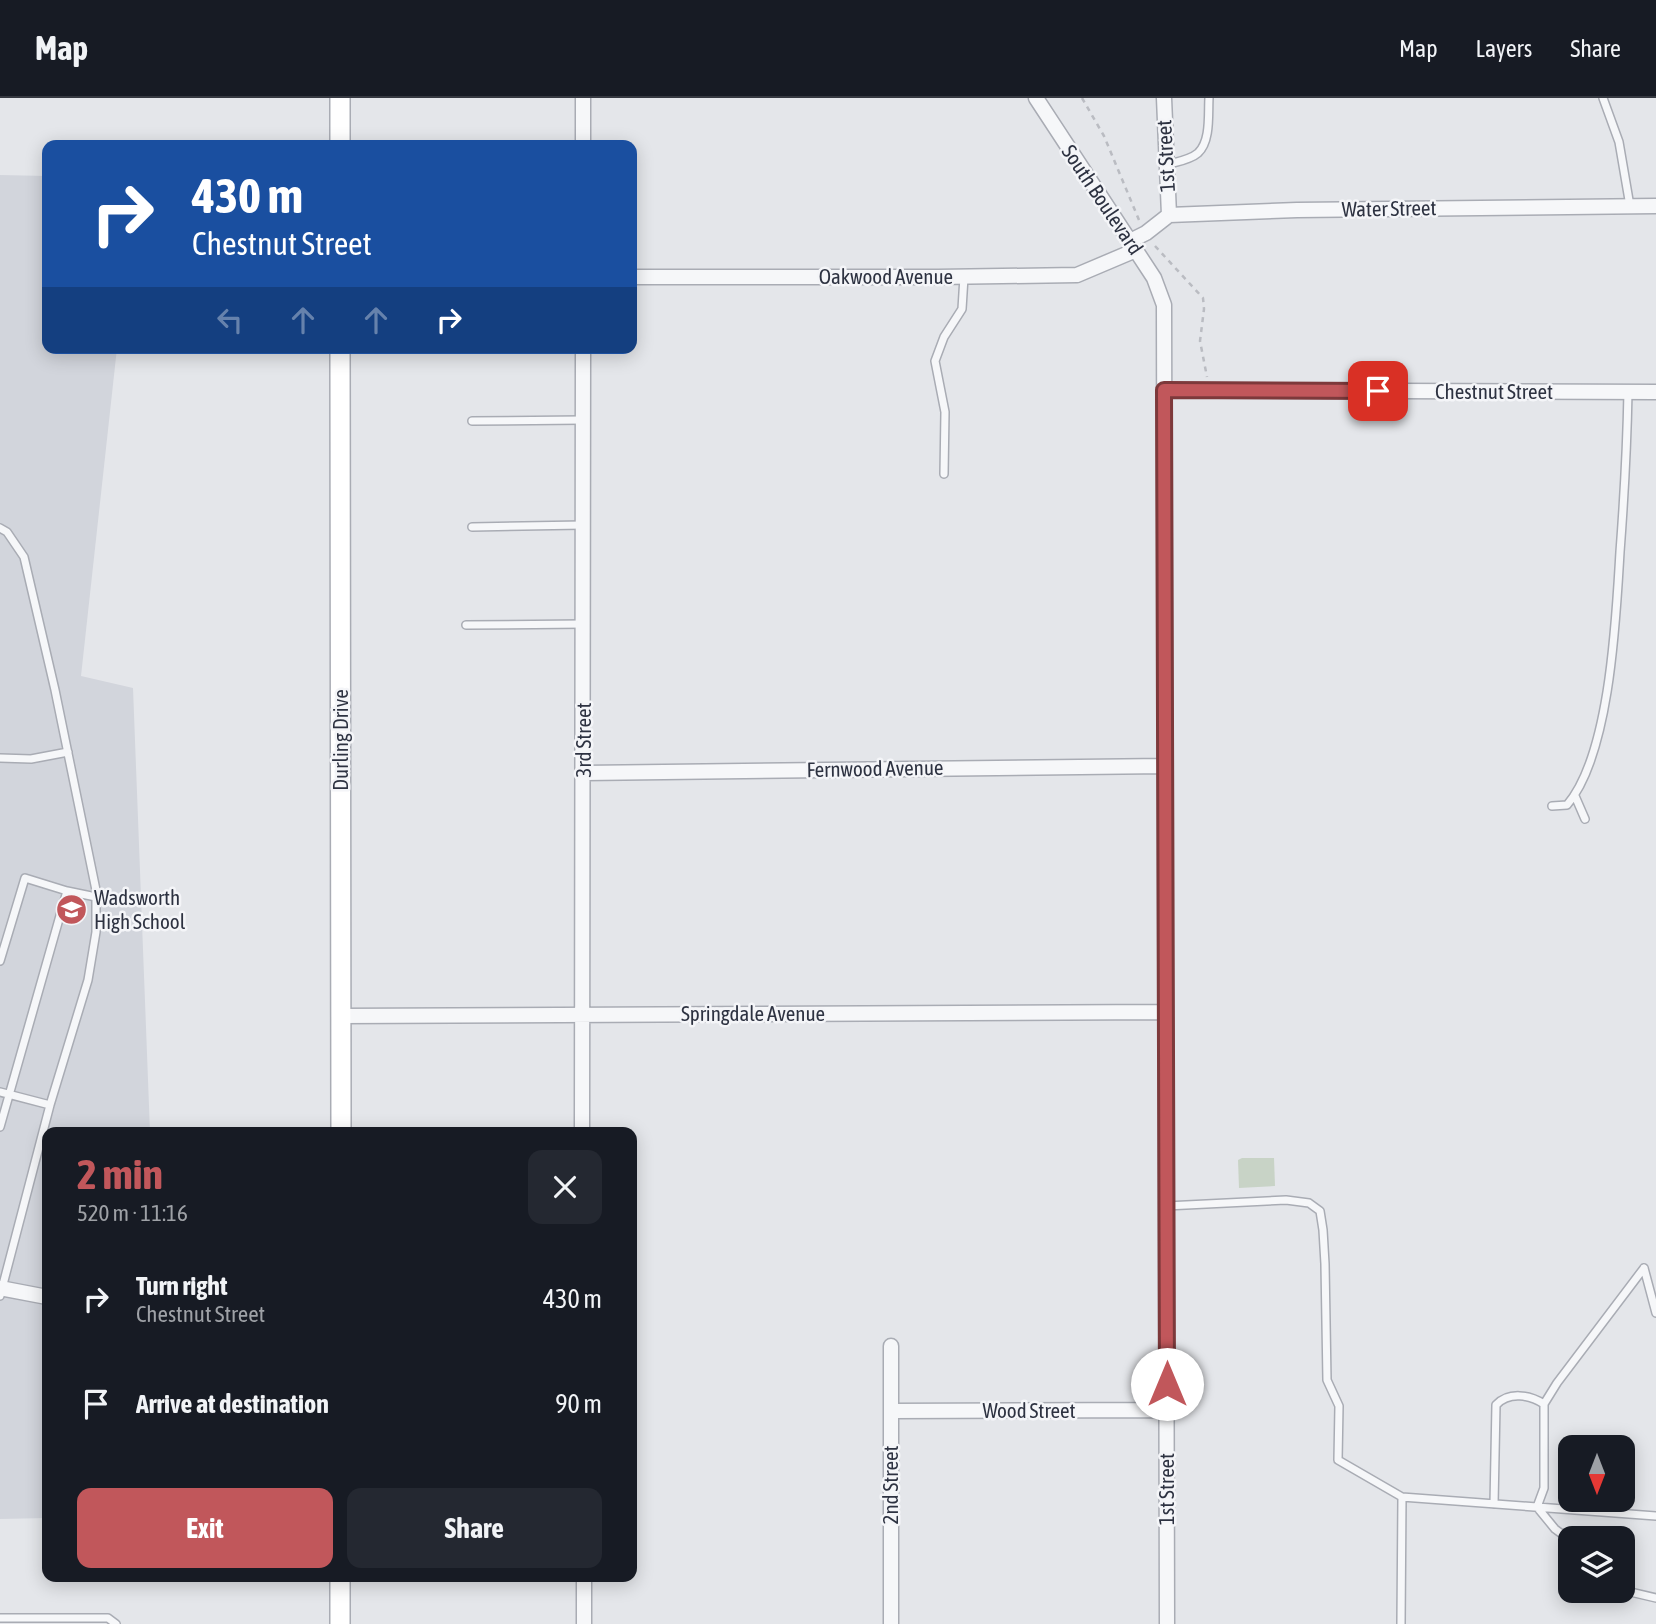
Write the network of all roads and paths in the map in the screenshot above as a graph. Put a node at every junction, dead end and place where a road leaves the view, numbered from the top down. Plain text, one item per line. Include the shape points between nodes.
1 (340, 98) edge
2 (583, 98) edge
3 (1035, 98) edge
4 (1082, 98) edge
5 (1164, 98) edge
6 (1209, 98) edge
7 (1604, 98) edge
8 (340, 140) edge
9 (583, 140) edge
10 (1165, 165) junction
11 (1630, 206) junction
12 (1656, 206) edge
13 (1169, 215) junction
14 (1146, 233) junction
15 (1133, 246) junction
16 (637, 276) edge
17 (964, 277) junction
18 (1164, 305) joint
19 (340, 354) edge
20 (583, 354) edge
21 (1164, 390) junction
22 (1212, 390) junction
23 (1628, 392) junction
24 (1656, 392) edge
25 (583, 420) junction
26 (472, 421) dead end
27 (944, 474) dead end
28 (583, 526) junction
29 (472, 527) dead end
30 (0, 528) edge
31 (466, 625) dead end
32 (584, 625) junction
33 (68, 752) junction
34 (0, 758) edge
35 (1165, 766) junction
36 (584, 772) junction
37 (1575, 796) junction
38 (1552, 806) dead end
39 (1584, 819) dead end
40 (67, 891) junction
41 (96, 897) junction
42 (0, 961) edge
43 (1165, 1012) junction
44 (582, 1015) junction
45 (341, 1016) junction
46 (0, 1092) edge
47 (9, 1094) junction
48 (50, 1105) junction
49 (0, 1127) edge
50 (44, 1127) edge
51 (341, 1127) edge
52 (582, 1127) edge
53 (42, 1135) edge
54 (1166, 1206) junction
55 (1, 1291) edge
56 (42, 1296) edge
57 (1656, 1313) edge
58 (891, 1346) dead end
59 (1544, 1404) junction
60 (1167, 1410) junction
61 (891, 1412) junction
62 (1402, 1497) junction
63 (1494, 1504) junction
64 (1537, 1507) junction
65 (1656, 1516) edge
66 (1558, 1531) edge
67 (340, 1582) edge
68 (584, 1582) edge
69 (1635, 1593) edge
70 (1656, 1598) edge
71 (0, 1618) edge
72 (116, 1624) edge
73 (340, 1624) edge
74 (584, 1624) edge
75 (891, 1624) edge
76 (1167, 1624) edge
77 (1401, 1624) edge

1 - 8 street
2 - 9 street
3 - 15 street, South Boulevard
4 - 14 path via 1104,136
5 - 10 street, 1st Street
6 - 10 lane via 1199,153
7 - 11 lane via 1619,142
10 - 13 street, 1st Street
11 - 12 street, Water Street
11 - 13 street, Water Street via 1297,209
13 - 14 street
14 - 15 street
14 - 22 path via 1203,298 1200,348
15 - 17 street, Oakwood Avenue via 1077,275
15 - 18 street, South Boulevard via 1154,278
16 - 17 street, Oakwood Avenue
17 - 27 lane via 962,309 934,361 945,412
18 - 21 street, 1st Street
19 - 45 street, Durling Drive
20 - 25 street, 3rd Street
21 - 22 street, Chestnut Street
21 - 35 street, 1st Street
22 - 23 street, Chestnut Street
23 - 24 street, Chestnut Street
23 - 37 lane via 1628,450 1609,674 1590,761
25 - 26 lane
25 - 28 street, 3rd Street
28 - 29 lane
28 - 32 street, 3rd Street
30 - 33 lane via 24,557
31 - 32 lane
32 - 36 street, 3rd Street
33 - 34 lane via 31,759
33 - 41 lane
35 - 36 street, Fernwood Avenue
35 - 43 street, 1st Street
36 - 44 street, 3rd Street
37 - 38 lane via 1567,805
37 - 39 lane
40 - 41 lane
40 - 42 lane via 25,878
40 - 47 lane
41 - 48 lane via 88,980
43 - 44 street, Springdale Avenue
43 - 54 street, 1st Street
44 - 45 street, Springdale Avenue
44 - 52 street, 3rd Street
45 - 51 street, Durling Drive
46 - 47 lane
47 - 48 lane
47 - 49 lane
48 - 50 lane
53 - 55 lane
54 - 60 street, 1st Street
54 - 62 lane via 1286,1200 1308,1203 1320,1211 1328,1380 1339,1406 1338,1460
55 - 56 street
57 - 59 lane via 1644,1268
58 - 61 street, 2nd Street
59 - 63 lane via 1523,1396 1496,1405
59 - 64 lane via 1544,1488
60 - 61 street, Wood Street
60 - 76 street, 1st Street
61 - 75 street, 2nd Street
62 - 63 lane
62 - 77 lane
63 - 64 lane
64 - 65 lane
64 - 66 lane
67 - 73 street
68 - 74 street
69 - 70 lane
71 - 72 lane via 108,1618

